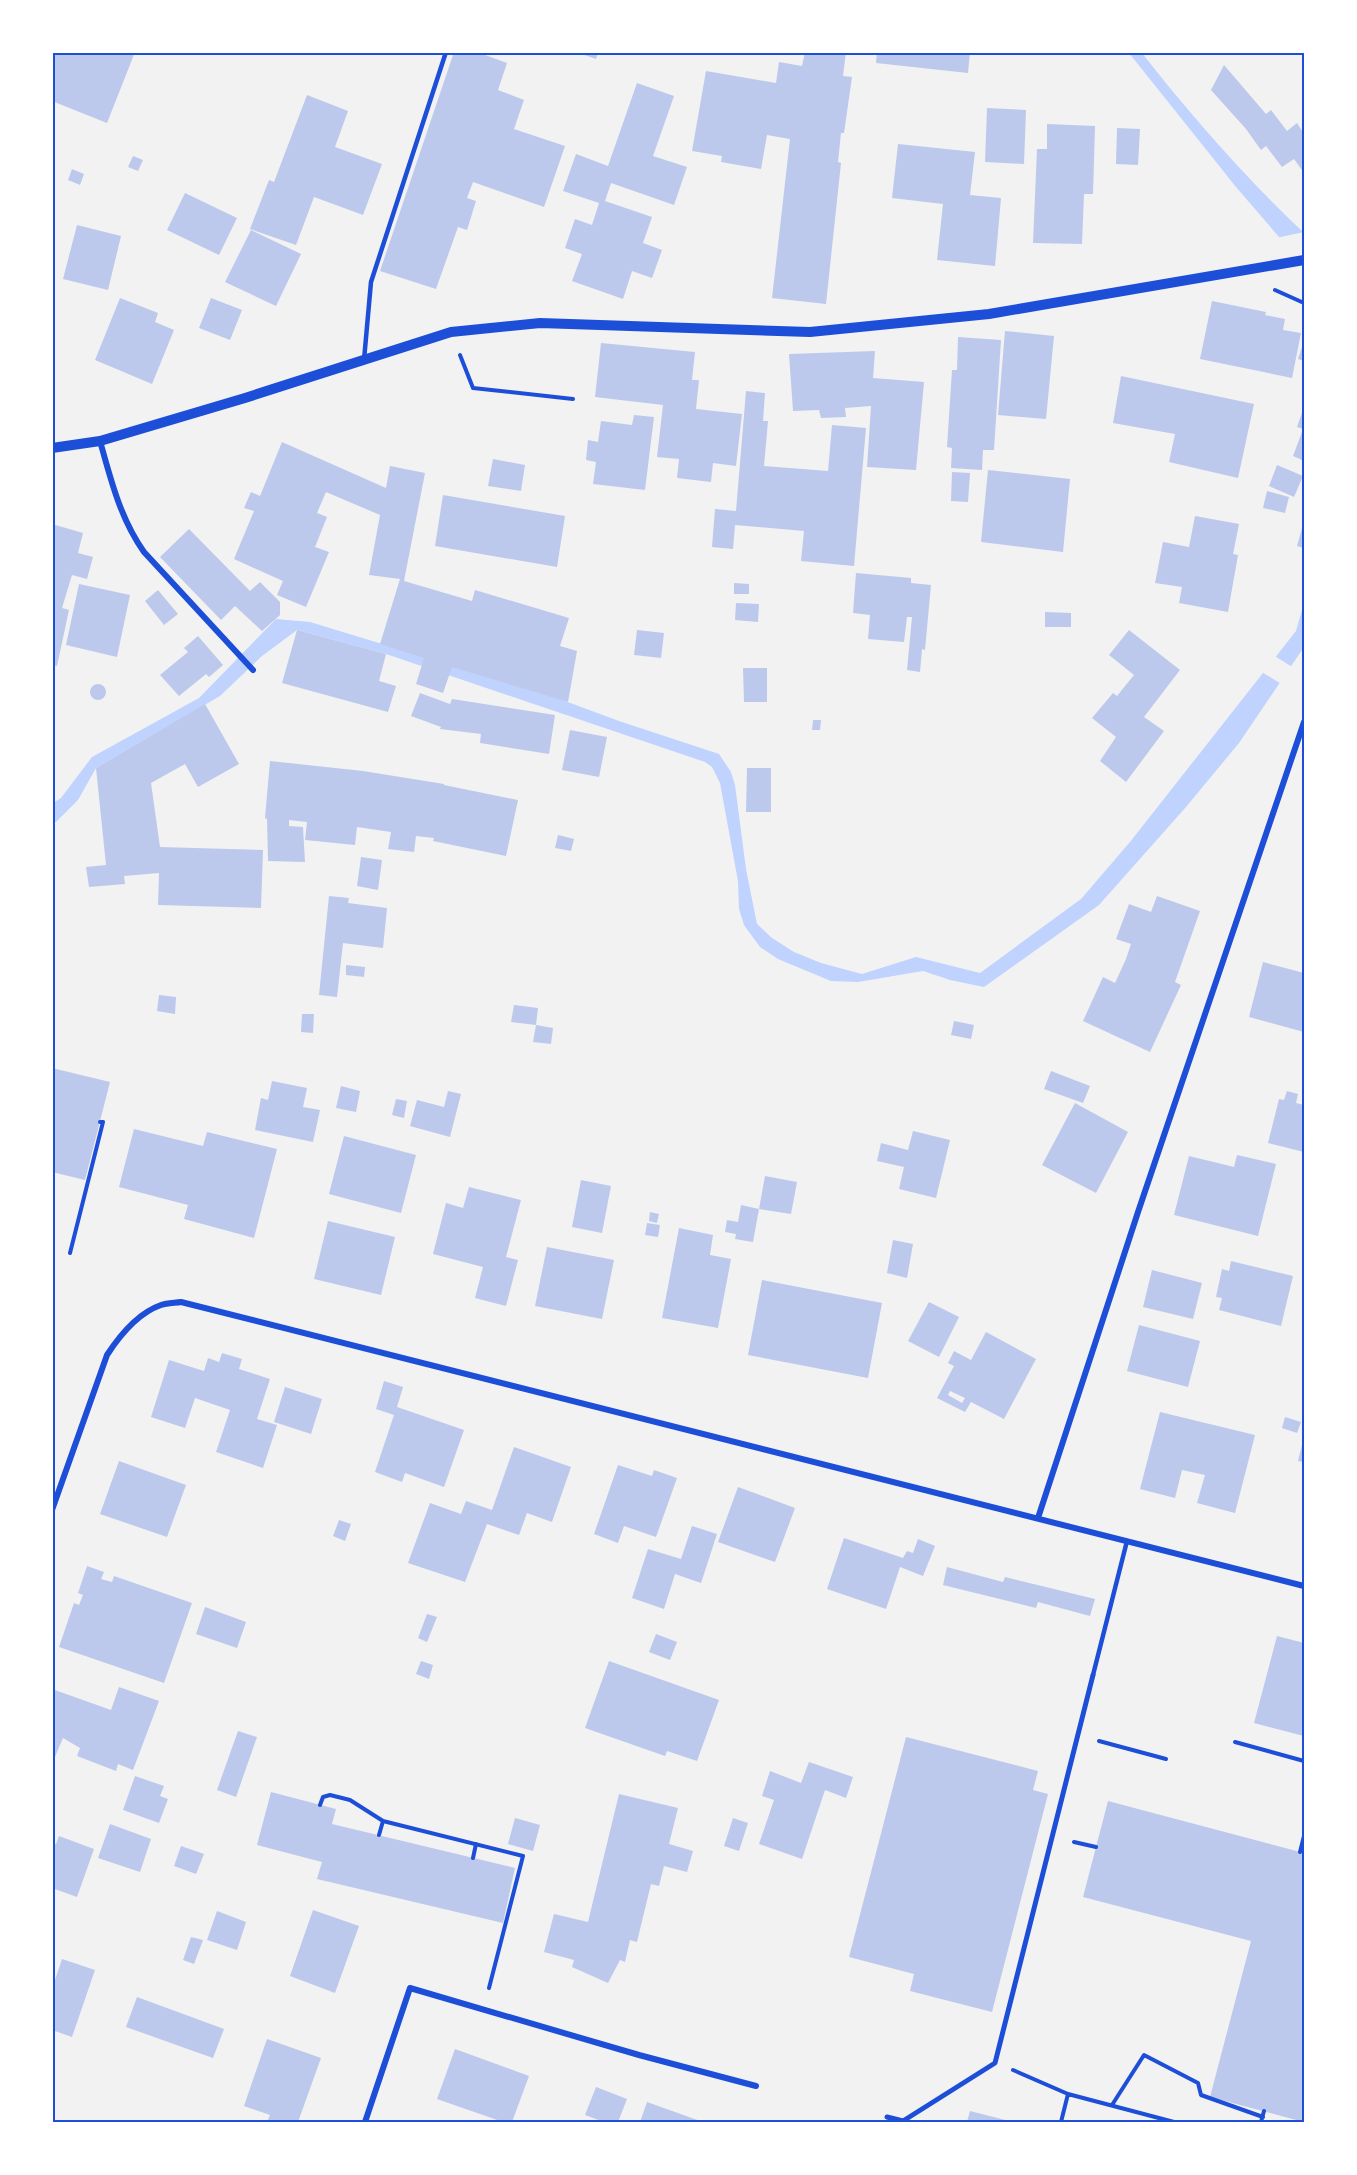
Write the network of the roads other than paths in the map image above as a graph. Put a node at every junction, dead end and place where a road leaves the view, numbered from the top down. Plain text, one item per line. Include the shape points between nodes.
1 (446, 52) edge
2 (1305, 260) edge
3 (364, 360) junction
4 (100, 441) junction
5 (52, 447) edge
6 (253, 670) dead end
7 (1305, 722) edge
8 (52, 1510) edge
9 (1038, 1518) junction
10 (1127, 1541) junction
11 (1305, 1586) edge
12 (1093, 1676) joint
13 (756, 2086) dead end
14 (887, 2117) dead end
15 (365, 2122) edge

1 - 3 lane via 371,282
2 - 3 street via 989,314 810,332 540,323 451,332
3 - 4 street
4 - 5 street
4 - 6 street via 114,495 132,535
7 - 9 street
8 - 9 street via 107,1355 120,1335 142,1316 161,1305 181,1302
9 - 10 street
10 - 11 street
10 - 12 lane
12 - 14 street via 996,2063 903,2121
13 - 15 street via 410,1988

